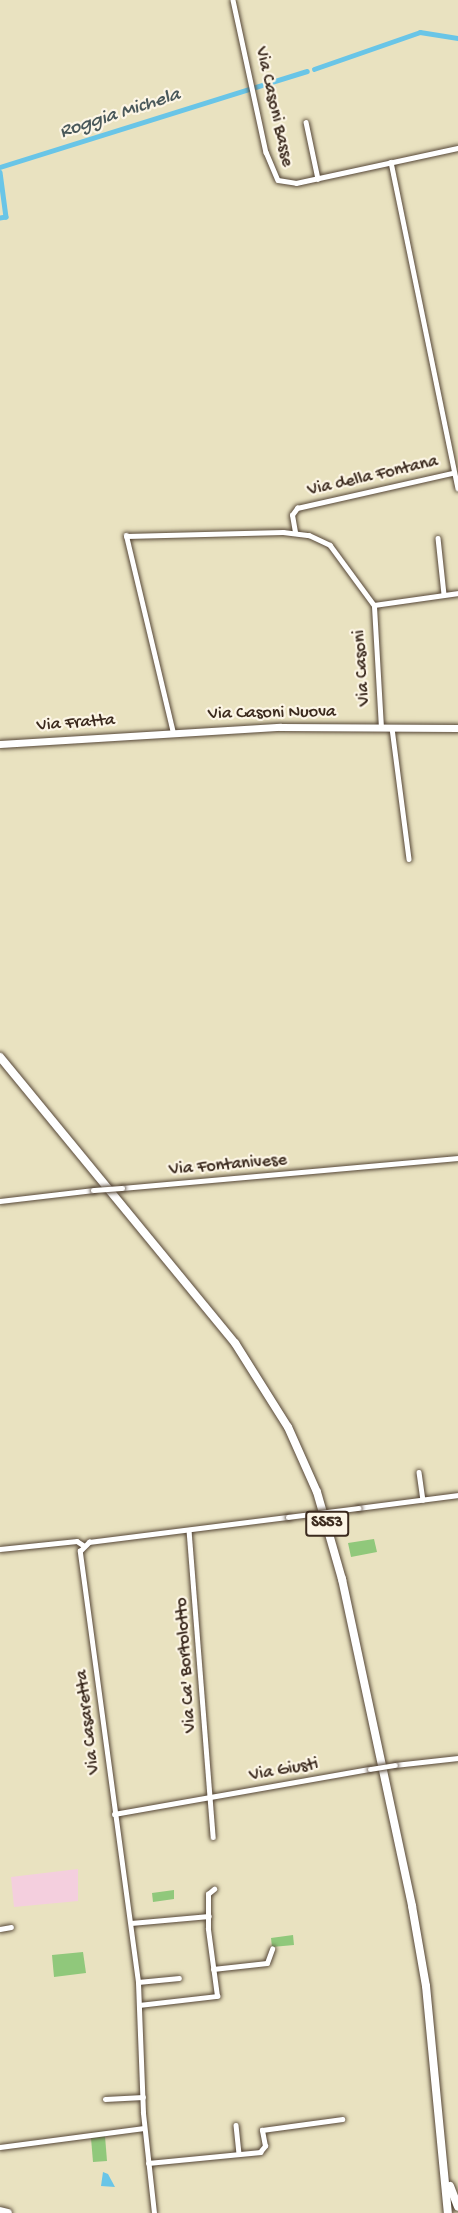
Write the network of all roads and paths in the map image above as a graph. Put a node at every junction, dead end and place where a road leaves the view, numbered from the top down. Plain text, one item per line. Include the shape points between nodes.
1 (233, 0) edge
2 (306, 122) dead end
3 (458, 148) edge
4 (391, 162) junction
5 (318, 179) junction
6 (452, 473) junction
7 (458, 488) edge
8 (295, 532) junction
9 (438, 538) dead end
10 (458, 593) edge
11 (444, 594) junction
12 (374, 605) junction
13 (381, 728) junction
14 (392, 728) junction
15 (458, 728) edge
16 (173, 732) junction
17 (154, 734) joint
18 (0, 744) edge
19 (409, 859) dead end
20 (0, 1057) edge
21 (458, 1158) edge
22 (0, 1201) edge
23 (419, 1472) dead end
24 (458, 1495) edge
25 (423, 1500) junction
26 (189, 1530) junction
27 (83, 1545) junction
28 (0, 1549) edge
29 (458, 1758) edge
30 (209, 1798) junction
31 (114, 1814) junction
32 (213, 1837) dead end
33 (214, 1889) dead end
34 (209, 1916) junction
35 (130, 1923) junction
36 (11, 1928) dead end
37 (0, 1929) edge
38 (272, 1949) dead end
39 (213, 1969) junction
40 (179, 1978) dead end
41 (138, 1982) junction
42 (139, 2005) junction
43 (436, 2087) junction
44 (143, 2097) junction
45 (105, 2099) dead end
46 (342, 2119) dead end
47 (236, 2125) dead end
48 (144, 2128) junction
49 (0, 2147) edge
50 (239, 2154) junction
51 (148, 2163) junction
52 (458, 2207) edge
53 (0, 2211) edge
54 (8, 2213) edge
55 (154, 2213) edge
56 (446, 2213) edge

1 - 5 street, Via Casoni Basse via 273,174 284,182
2 - 5 street
3 - 4 street, Via Casoni Basse
4 - 5 street, Via Casoni Basse
4 - 6 street, Via della Fontana via 426,324
6 - 7 street
6 - 8 street, Via della Fontana via 297,508 292,515
8 - 12 street via 330,545
8 - 16 street via 126,536
9 - 11 street
10 - 11 street, Via Casoni
11 - 12 street, Via Casoni
12 - 13 street, Via Casoni
13 - 14 main road, Via Casoni Nuova
13 - 16 main road, Via Casoni Nuova
14 - 15 main road, Via Casoni Nuova
14 - 19 street
16 - 17 main road, Via Casoni Nuova
17 - 18 main road, Via Fratta
20 - 43 main road, SS53 via 235,1343 270,1395 306,1466 336,1556 403,1861 426,1986
21 - 22 street, Via Fontanivese, bridge
23 - 25 street
24 - 25 street
25 - 26 street, bridge
26 - 27 street
26 - 30 street, Via Ca' Bortolotto
27 - 28 street via 76,1541
27 - 31 street, Via Casaretta via 80,1551
29 - 30 street, Via Giusti, bridge via 370,1769
30 - 31 street, Via Giusti
30 - 32 street, Via Ca' Bortolotto
31 - 35 street, Via Casaretta
33 - 34 street via 208,1894
34 - 35 street
34 - 39 street
35 - 41 street, Via Casaretta
36 - 37 street
38 - 39 street via 267,1963
39 - 42 street via 217,1996
40 - 41 street
41 - 42 street, Via Casaretta
42 - 44 street, Via Casaretta
43 - 52 main road via 450,2185
43 - 56 main road, SS53
44 - 45 street
44 - 48 street, Via Casaretta
46 - 50 street via 262,2130 263,2150
47 - 50 street
48 - 49 street
48 - 51 street, Via Casaretta
50 - 51 street
51 - 55 street, Via Casaretta
53 - 54 main road

